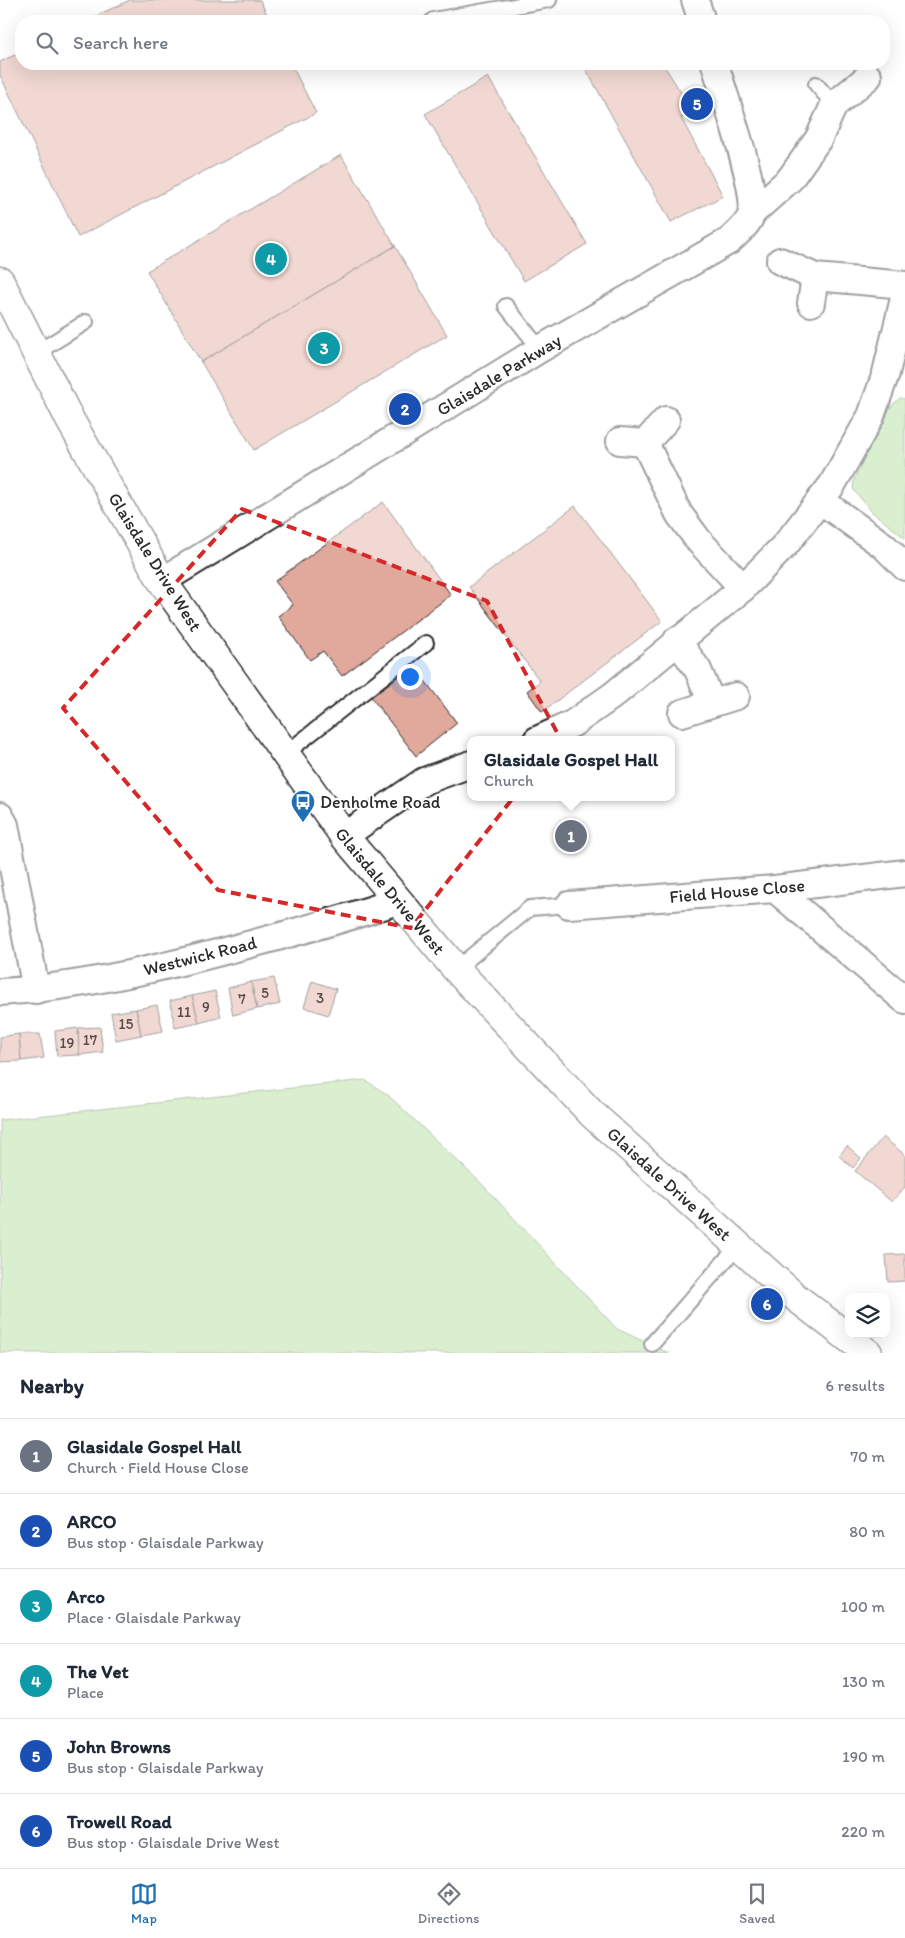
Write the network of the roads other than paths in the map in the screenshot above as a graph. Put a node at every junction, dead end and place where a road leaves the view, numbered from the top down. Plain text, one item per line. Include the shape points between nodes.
1 (549, 0) edge
2 (696, 0) edge
3 (462, 15) edge
4 (700, 15) edge
5 (717, 70) edge
6 (868, 77) dead end
7 (816, 84) dead end
8 (834, 105) junction
9 (752, 212) junction
10 (780, 262) dead end
11 (815, 277) junction
12 (0, 281) edge
13 (905, 285) edge
14 (905, 294) edge
15 (811, 304) dead end
16 (506, 306) dead end
17 (86, 322) dead end
18 (540, 349) junction
19 (36, 353) junction
20 (895, 376) edge
21 (666, 420) dead end
22 (820, 500) junction
23 (905, 567) edge
24 (162, 581) junction
25 (744, 588) junction
26 (677, 640) junction
27 (426, 643) dead end
28 (682, 714) dead end
29 (546, 736) edge
30 (285, 754) junction
31 (467, 765) edge
32 (0, 816) edge
33 (344, 836) junction
34 (905, 872) edge
35 (775, 889) junction
36 (397, 901) junction
37 (569, 905) joint
38 (456, 969) junction
39 (36, 990) junction
40 (0, 992) edge
41 (905, 1000) edge
42 (737, 1247) junction
43 (652, 1344) dead end
44 (868, 1353) edge

1 - 3 lane
2 - 4 street
5 - 9 street via 751,190
6 - 8 street, Glaisdale Parkway
7 - 8 lane
8 - 9 street, Glaisdale Parkway via 819,138 790,179
9 - 18 street, Glaisdale Parkway via 742,230 729,241
10 - 11 street
11 - 13 street
11 - 15 street
12 - 19 street, Glaisdale Drive West
14 - 20 street
16 - 18 lane
17 - 19 lane
18 - 24 street, Glaisdale Parkway
19 - 24 street, Glaisdale Drive West via 70,420
20 - 22 street via 832,485
21 - 25 street via 632,442 699,542
22 - 23 street via 884,546
22 - 25 street via 786,544
24 - 30 street, Glaisdale Drive West
25 - 26 street
26 - 28 street via 724,700
26 - 29 street via 612,696 572,724
27 - 30 lane
30 - 33 street, Glaisdale Drive West
31 - 33 street via 424,780
32 - 39 street via 5,825
33 - 36 street, Glaisdale Drive West
34 - 35 street, Field House Close
35 - 37 street, Field House Close
35 - 41 street
36 - 38 street, Glaisdale Drive West
36 - 39 street, Westwick Road via 355,916 180,964
37 - 38 lane via 530,908
38 - 42 street, Glaisdale Drive West via 592,1114
39 - 40 street, Westwick Road
42 - 43 lane
42 - 44 street, Glaisdale Drive West

